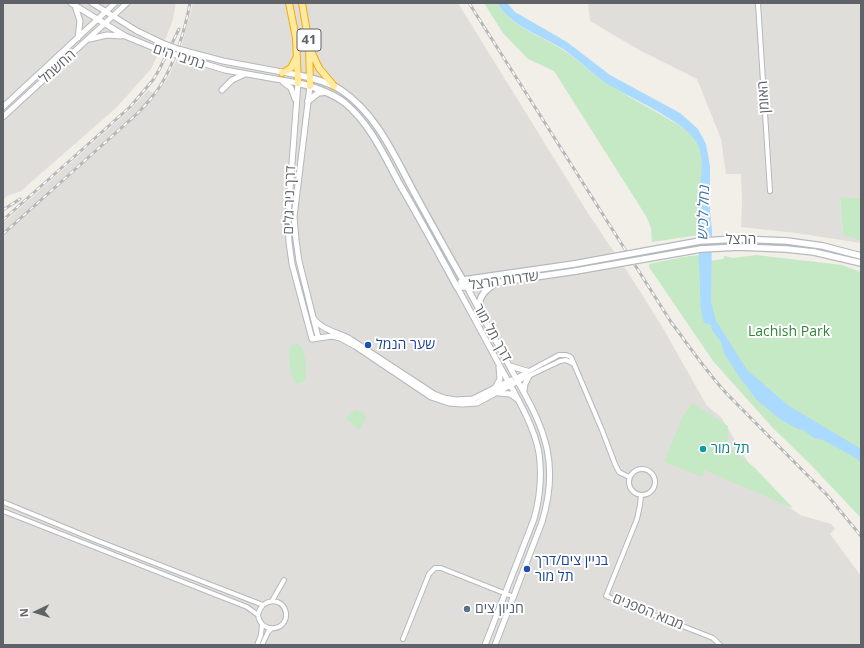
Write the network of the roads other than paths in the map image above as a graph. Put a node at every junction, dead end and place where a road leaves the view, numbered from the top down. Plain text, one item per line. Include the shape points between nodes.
1 (92, 3) edge
2 (115, 3) edge
3 (127, 3) edge
4 (290, 3) edge
5 (302, 3) edge
6 (758, 3) edge
7 (73, 4) edge
8 (106, 12) junction
9 (113, 17) junction
10 (98, 20) junction
11 (104, 24) junction
12 (125, 36) junction
13 (78, 38) junction
14 (87, 40) junction
15 (309, 44) junction
16 (297, 50) junction
17 (282, 73) junction
18 (246, 74) junction
19 (298, 75) junction
20 (310, 78) junction
21 (276, 79) junction
22 (298, 83) junction
23 (310, 86) junction
24 (334, 86) junction
25 (222, 90) dead end
26 (326, 92) junction
27 (308, 101) junction
28 (296, 102) junction
29 (3, 107) edge
30 (3, 116) edge
31 (770, 191) dead end
32 (861, 256) edge
33 (861, 263) edge
34 (574, 264) joint
35 (576, 271) joint
36 (463, 280) junction
37 (496, 283) junction
38 (457, 287) junction
39 (467, 288) junction
40 (480, 312) junction
41 (314, 318) junction
42 (333, 331) junction
43 (318, 335) junction
44 (499, 364) junction
45 (510, 366) junction
46 (528, 373) junction
47 (517, 379) junction
48 (509, 383) junction
49 (495, 391) junction
50 (524, 392) junction
51 (518, 400) junction
52 (629, 477) junction
53 (641, 495) junction
54 (3, 502) edge
55 (3, 512) edge
56 (284, 580) dead end
57 (506, 594) junction
58 (514, 597) junction
59 (272, 601) junction
60 (263, 605) junction
61 (258, 615) junction
62 (262, 624) junction
63 (271, 629) junction
64 (403, 639) dead end
65 (256, 645) edge
66 (262, 645) edge
67 (485, 645) edge
68 (495, 645) edge
69 (720, 645) edge

1 - 8 street, נתיבי הים
2 - 8 street, החשמל
3 - 9 street, החשמל
4 - 16 highway, 41
5 - 15 highway, 41
6 - 31 street, האומן
7 - 10 street, נתיבי הים
7 - 13 street via 80,21
8 - 9 street, נתיבי הים
8 - 10 street, החשמל
9 - 11 street, החשמל
9 - 17 street, נתיבי הים, bridge via 178,49
10 - 11 street, נתיבי הים
10 - 13 street, החשמל
11 - 12 street, נתיבי הים
11 - 14 street, החשמל
12 - 14 street via 107,35
12 - 18 street, נתיבי הים, bridge via 210,67
13 - 29 street, החשמל
14 - 30 street, החשמל
15 - 20 highway, 41
15 - 24 highway via 319,68
16 - 17 highway via 295,62
16 - 19 highway, 41
17 - 19 street, נתיבי הים
18 - 21 street, נתיבי הים
18 - 25 street via 232,80
19 - 20 main road, דרך תל מור
19 - 22 highway, 41
20 - 23 highway, 41
20 - 24 main road, דרך תל מור
21 - 22 street, נתיבי הים
21 - 28 street via 291,88
22 - 23 main road, דרך תל מור
22 - 28 street, דרך ניר גלים
23 - 26 main road, דרך תל מור
23 - 27 street, דרך ניר גלים
24 - 36 main road, דרך תל מור via 359,104 375,123
26 - 27 main road via 318,93
26 - 38 main road, דרך תל מור via 345,103 364,121
27 - 41 street, דרך ניר גלים via 294,217 299,261
28 - 43 street, דרך ניר גלים via 289,236 292,264 311,336
32 - 34 main road, הרצל, bridge via 823,246 739,239 700,241
33 - 35 main road, הרצל, bridge via 814,252 740,246 701,249
34 - 36 main road, שדרות הרצל
35 - 37 main road, שדרות הרצל
36 - 38 main road, שדרות הרצל
36 - 39 main road, דרך תל מור
37 - 39 main road, שדרות הרצל
37 - 40 main road via 480,299
38 - 39 main road, שדרות הרצל
38 - 44 street, דרך תל מור
39 - 40 street, דרך תל מור
40 - 45 street, דרך תל מור
41 - 42 street via 322,327
41 - 43 street, דרך ניר גלים
42 - 43 street
42 - 49 street via 350,339 438,396 468,400
43 - 49 street via 340,338 355,346 431,397 443,402 470,404
44 - 48 street, דרך תל מור
44 - 49 street via 500,378
45 - 46 street
45 - 47 street, דרך תל מור
46 - 47 street
46 - 50 street
46 - 52 street via 560,360 575,364 614,464 619,472
47 - 48 street
47 - 50 street, דרך תל מור
48 - 49 street
48 - 51 street, דרך תל מור
49 - 51 street via 510,394
50 - 58 street, דרך תל מור via 540,426 547,450 548,488 542,522
51 - 57 street, דרך תל מור via 538,452 540,487 534,519
52 - 53 street via 629,486 633,492
52 - 53 street via 639,469 653,474 654,488 649,493
53 - 69 street, מבוא הספנים via 637,519 606,596 713,638
54 - 60 street
55 - 61 street via 247,607
56 - 59 street
57 - 58 street
57 - 64 street via 441,568 435,568 430,574
57 - 67 street, דרך תל מור
58 - 68 street, דרך תל מור
59 - 60 street
59 - 63 street via 285,609 286,617 283,624
60 - 61 street
61 - 62 street
62 - 63 street
62 - 65 street via 261,635
63 - 66 street

